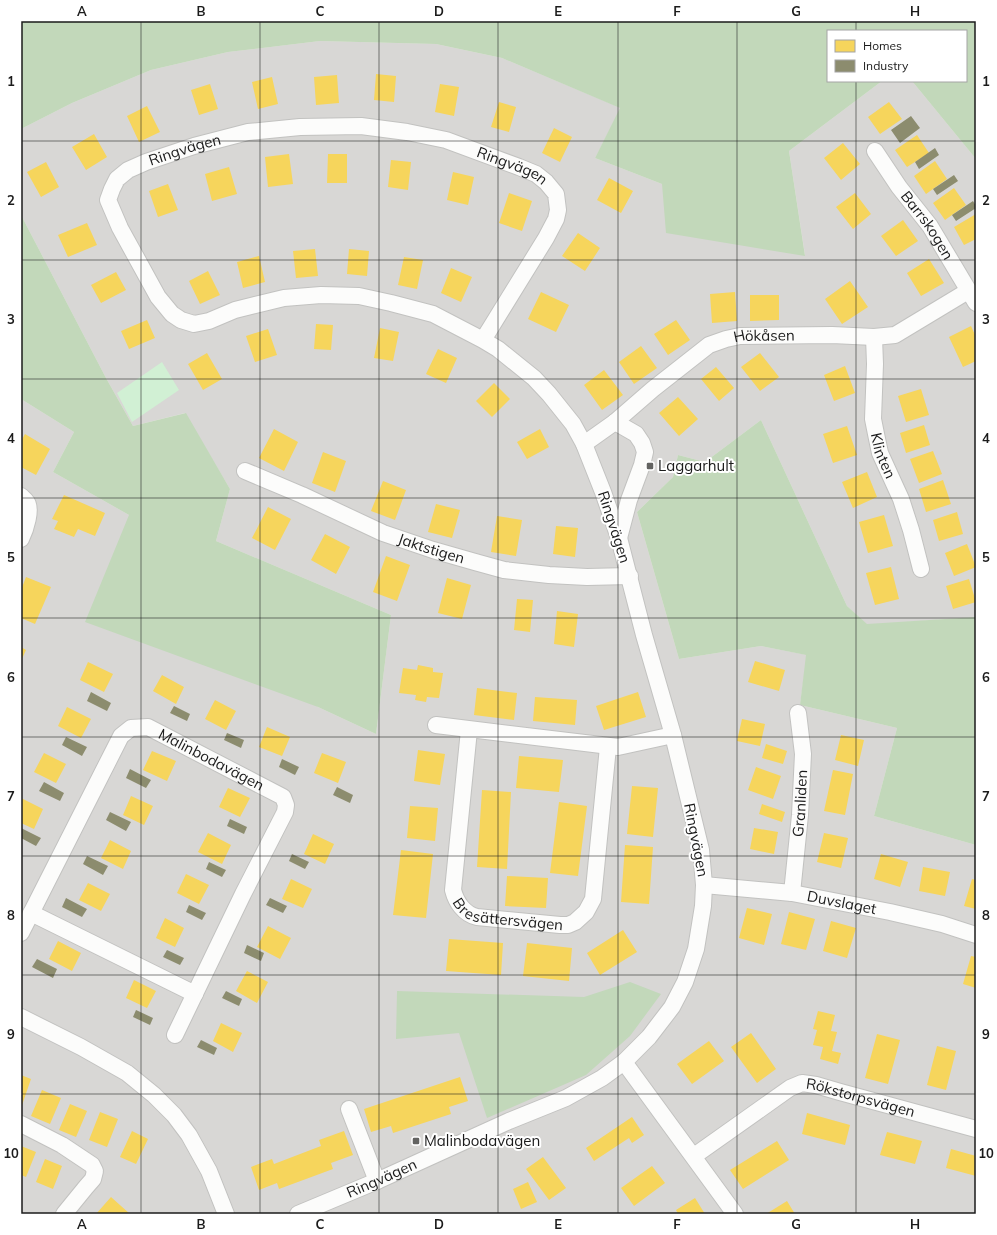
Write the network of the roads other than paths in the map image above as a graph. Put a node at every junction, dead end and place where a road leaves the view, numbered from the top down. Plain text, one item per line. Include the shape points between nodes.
1 (875, 151) dead end
2 (972, 297) edge
3 (874, 337) junction
4 (483, 340) junction
5 (615, 422) junction
6 (584, 444) junction
7 (245, 472) dead end
8 (21, 496) edge
9 (619, 538) junction
10 (21, 539) edge
11 (921, 569) dead end
12 (630, 576) junction
13 (798, 713) dead end
14 (436, 725) dead end
15 (469, 730) junction
16 (673, 735) junction
17 (608, 747) junction
18 (704, 885) junction
19 (792, 893) junction
20 (31, 913) junction
21 (21, 933) edge
22 (976, 935) edge
23 (195, 994) junction
24 (21, 1017) edge
25 (175, 1035) dead end
26 (624, 1062) junction
27 (349, 1109) dead end
28 (21, 1124) edge
29 (976, 1129) edge
30 (694, 1156) junction
31 (377, 1181) junction
32 (64, 1214) edge
33 (226, 1214) edge
34 (298, 1214) edge
35 (735, 1214) edge

1 - 2 street, Barrskogen via 930,226
2 - 3 street, Hökåsen via 894,335
3 - 5 street, Hökåsen via 740,336 726,339 709,345 678,368
3 - 11 street, Klinten via 873,419 876,434 880,453 912,530
4 - 4 street, Ringvägen via 433,314 359,296 321,295 284,298 235,310 194,324 181,320 172,314 158,297 120,228 108,200 112,189 117,179 128,170 194,146 248,132 300,127 361,126 407,132 446,140 536,174 556,194 556,219
4 - 6 street, Ringvägen via 534,378 573,424
5 - 6 street, Hökåsen
5 - 9 street via 636,434 645,452
6 - 9 street, Ringvägen
7 - 12 street, Jaktstigen via 302,495 383,533 489,566 549,575
8 - 10 street via 27,501 29,508
9 - 12 street, Ringvägen
12 - 16 street, Ringvägen
13 - 19 street, Granliden via 804,754
14 - 15 street
15 - 17 street
15 - 17 street, Bresättersvägen via 453,890 460,906 467,913 477,917 560,925 575,922 586,912 593,899
16 - 17 street
16 - 18 street, Ringvägen via 701,850
18 - 19 street, Duvslaget
18 - 26 street, Ringvägen via 696,949 685,982 672,1007 649,1037
19 - 22 street, Duvslaget via 890,912
20 - 21 street, Malinbodavägen
20 - 23 street
20 - 23 street, Malinbodavägen via 121,736 131,728 148,727 283,797 286,805 285,812
23 - 25 street, Malinbodavägen
24 - 33 street via 127,1073 154,1095 189,1135 209,1171
26 - 30 street
26 - 31 street, Ringvägen via 566,1098
27 - 31 street
28 - 32 street via 92,1164 95,1171 93,1179
29 - 30 street, Rökstorpsvägen via 802,1083 790,1088
30 - 35 street
31 - 34 street, Ringvägen

